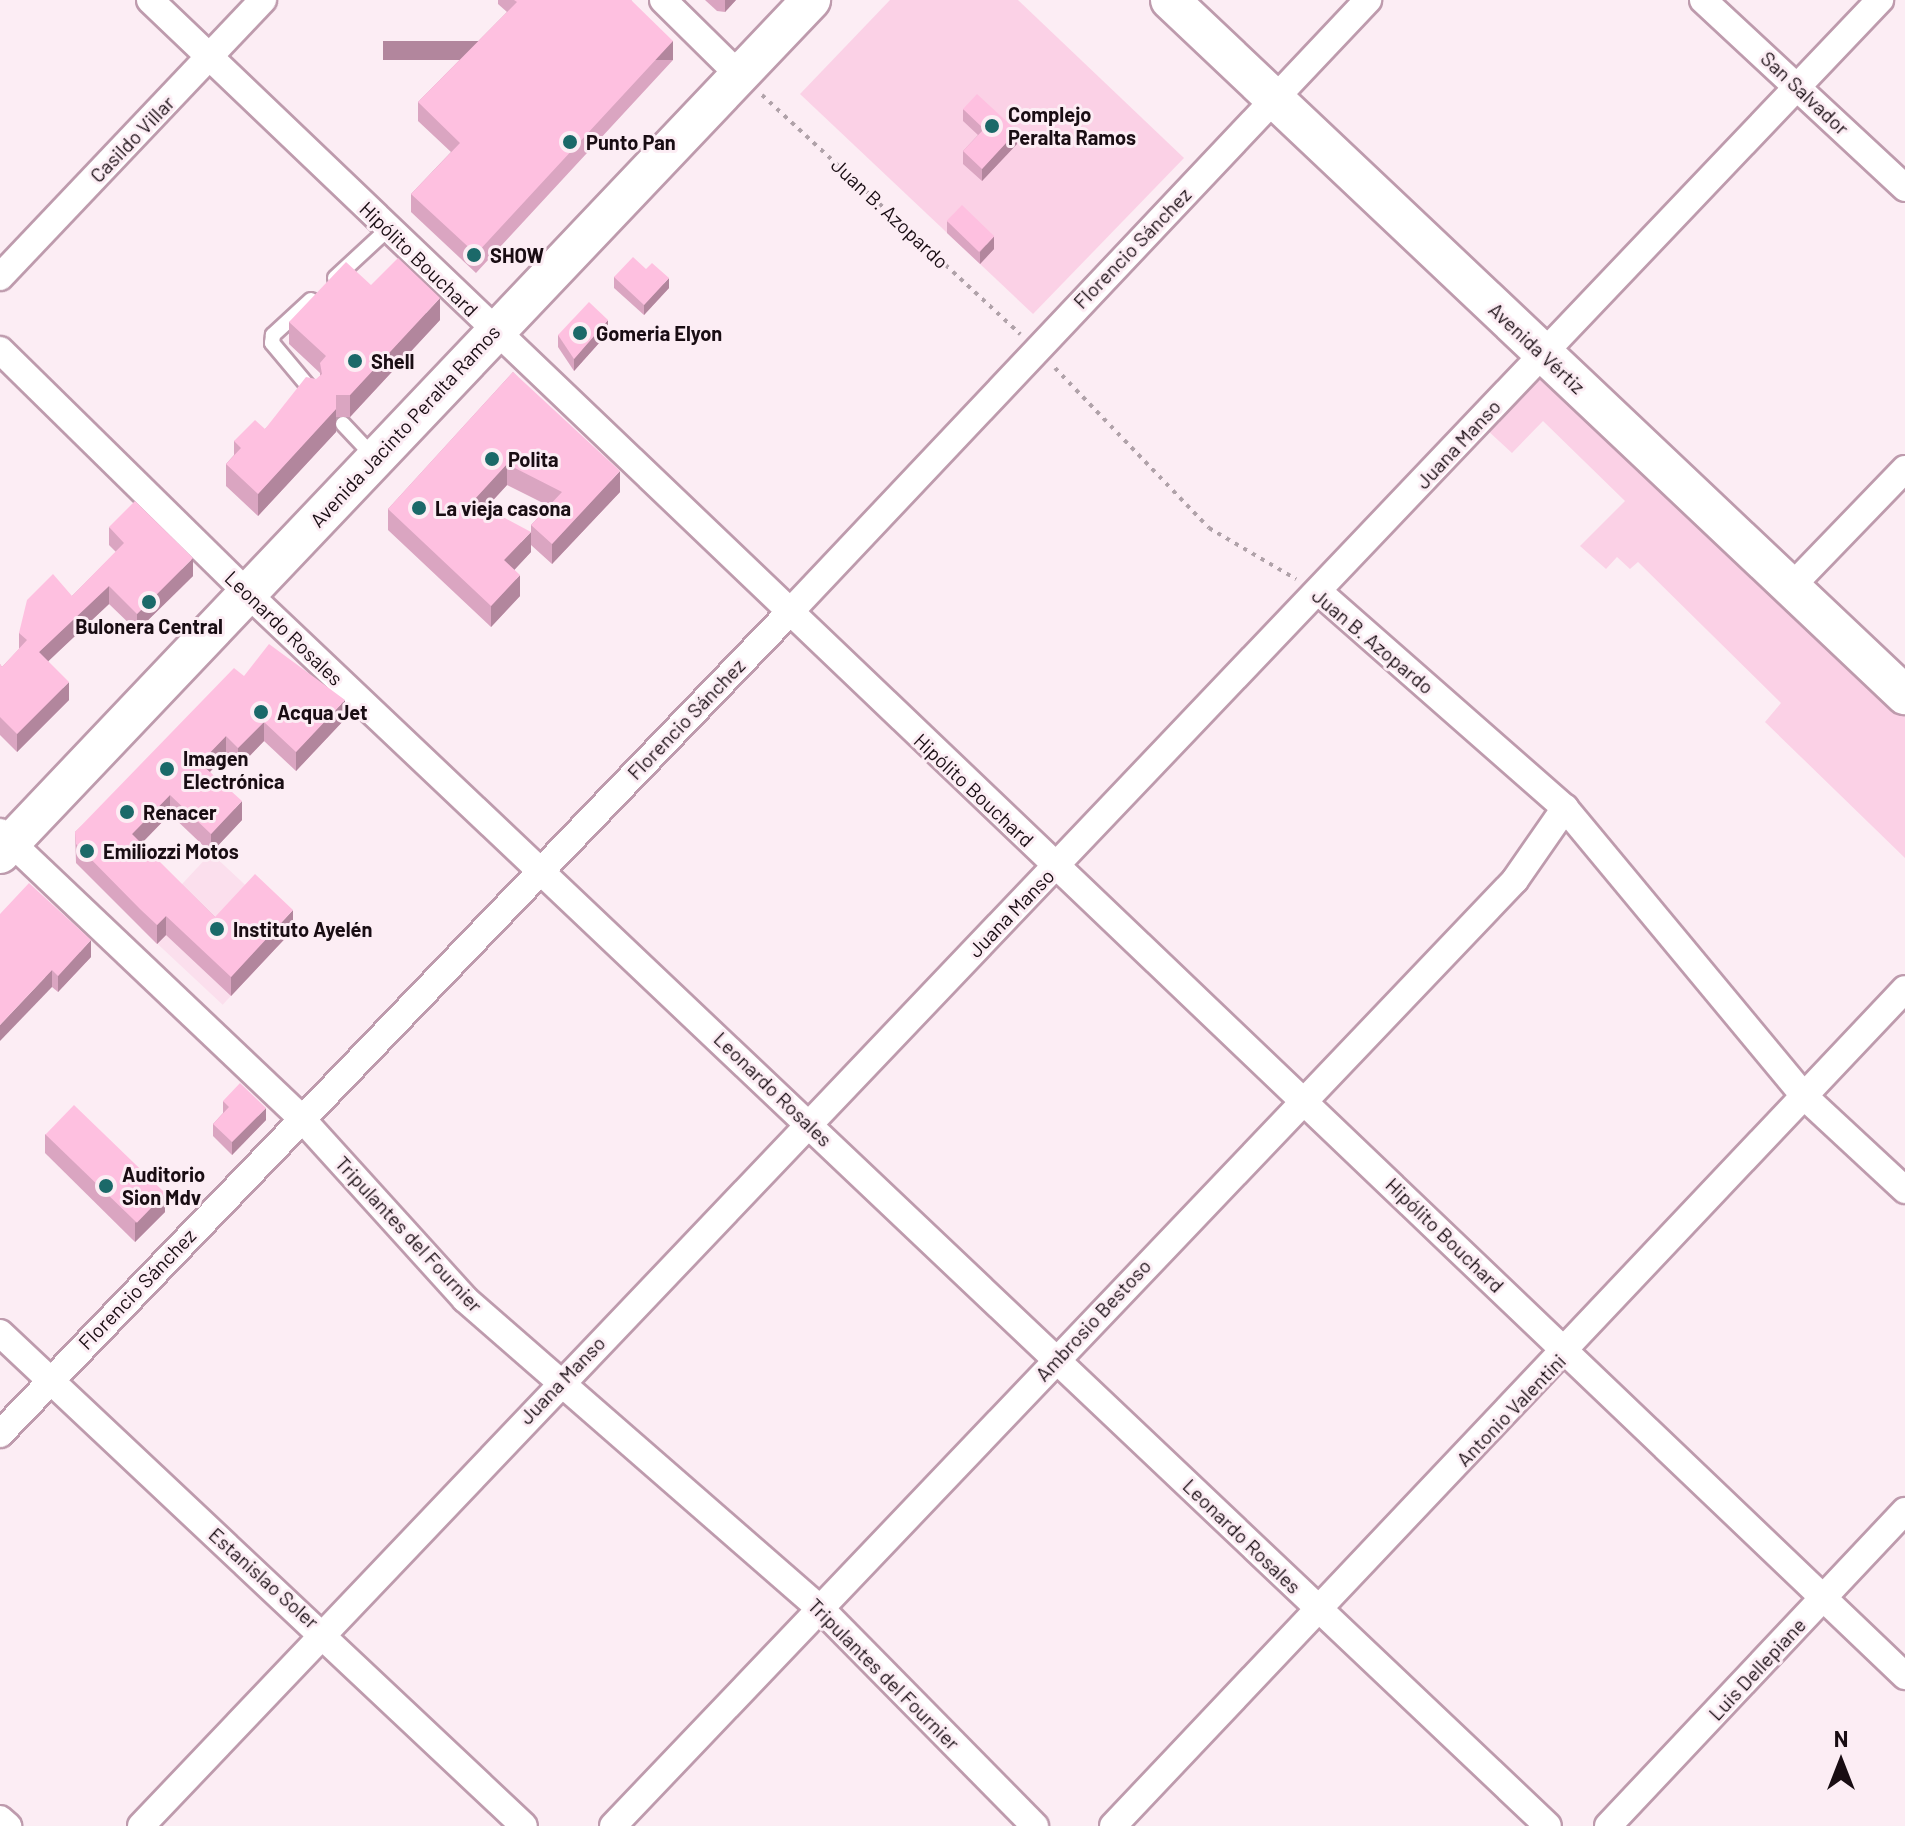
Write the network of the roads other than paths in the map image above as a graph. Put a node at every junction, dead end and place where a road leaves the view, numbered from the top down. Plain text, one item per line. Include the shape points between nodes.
1 (150, 0) edge
2 (263, 0) edge
3 (663, 0) edge
4 (811, 0) edge
5 (1170, 0) edge
6 (1368, 0) edge
7 (1703, 0) edge
8 (1880, 0) edge
9 (209, 58) junction
10 (739, 75) junction
11 (1799, 85) junction
12 (1273, 100) junction
13 (1905, 188) edge
14 (388, 229) junction
15 (0, 277) edge
16 (494, 331) junction
17 (0, 350) edge
18 (1543, 354) junction
19 (313, 392) edge
20 (343, 424) dead end
21 (375, 458) junction
22 (1905, 469) edge
23 (1791, 587) junction
24 (1319, 592) junction
25 (247, 593) junction
26 (788, 614) junction
27 (1905, 695) edge
28 (1565, 808) junction
29 (4, 842) edge
30 (1055, 866) junction
31 (540, 869) junction
32 (1905, 989) edge
33 (1804, 1096) junction
34 (1303, 1099) junction
35 (302, 1119) junction
36 (809, 1124) junction
37 (1905, 1190) edge
38 (0, 1333) edge
39 (1566, 1353) junction
40 (1056, 1359) junction
41 (562, 1379) junction
42 (48, 1381) junction
43 (0, 1434) edge
44 (1905, 1511) edge
45 (1822, 1599) junction
46 (1321, 1610) junction
47 (823, 1611) junction
48 (325, 1633) junction
49 (1905, 1676) edge
50 (0, 1819) edge
51 (8, 1826) edge
52 (141, 1826) edge
53 (524, 1826) edge
54 (613, 1826) edge
55 (1035, 1826) edge
56 (1113, 1826) edge
57 (1548, 1826) edge
58 (1608, 1826) edge

1 - 9 street, Hipólito Bouchard
2 - 9 street, Casildo Villar
3 - 10 street
4 - 10 main road, Avenida Jacinto Peralta Ramos
5 - 12 main road, Avenida Vértiz
6 - 12 street, Florencio Sánchez
7 - 11 street, San Salvador
8 - 11 street, Juana Manso
9 - 14 street, Hipólito Bouchard
9 - 15 street, Casildo Villar
10 - 16 main road, Avenida Jacinto Peralta Ramos
11 - 13 street, San Salvador
11 - 18 street, Juana Manso
12 - 18 main road, Avenida Vértiz
12 - 26 street, Florencio Sánchez
14 - 16 street, Hipólito Bouchard
14 - 19 lane via 273,335 273,349
16 - 21 main road, Avenida Jacinto Peralta Ramos
16 - 26 street, Hipólito Bouchard
17 - 25 street, Leonardo Rosales
18 - 23 main road, Avenida Vértiz
18 - 24 street, Juana Manso
20 - 21 lane
21 - 25 main road, Avenida Jacinto Peralta Ramos
22 - 23 street
23 - 27 main road, Avenida Vértiz
24 - 28 street, Juan B. Azopardo
24 - 30 street, Juana Manso
25 - 29 main road, Avenida Jacinto Peralta Ramos
25 - 31 street, Leonardo Rosales
26 - 30 street, Hipólito Bouchard
26 - 31 street, Florencio Sánchez
28 - 33 street, Juan B. Azopardo
28 - 34 street, Ambrosio Bestoso via 1515,880
29 - 35 street, Tripulantes del Fournier
30 - 34 street, Hipólito Bouchard
30 - 36 street, Juana Manso
31 - 35 street, Florencio Sánchez
31 - 36 street, Leonardo Rosales
32 - 33 street, Antonio Valentini
33 - 37 street, Juan B. Azopardo
33 - 39 street, Antonio Valentini
34 - 39 street, Hipólito Bouchard
34 - 40 street, Ambrosio Bestoso
35 - 41 street, Tripulantes del Fournier via 465,1299
35 - 42 street, Florencio Sánchez
36 - 40 street, Leonardo Rosales
36 - 41 street, Juana Manso
38 - 42 street, Estanislao Soler
39 - 45 street, Hipólito Bouchard
39 - 46 street, Antonio Valentini
40 - 46 street, Leonardo Rosales
40 - 47 street, Ambrosio Bestoso
41 - 47 street, Tripulantes del Fournier
41 - 48 street, Juana Manso
42 - 43 street, Florencio Sánchez
42 - 48 street, Estanislao Soler
44 - 45 street, Luis Dellepiane
45 - 49 street, Hipólito Bouchard
45 - 58 street, Luis Dellepiane
46 - 56 street, Antonio Valentini
46 - 57 street, Leonardo Rosales
47 - 54 street, Ambrosio Bestoso
47 - 55 street, Tripulantes del Fournier
48 - 52 street, Juana Manso
48 - 53 street, Estanislao Soler
50 - 51 street

